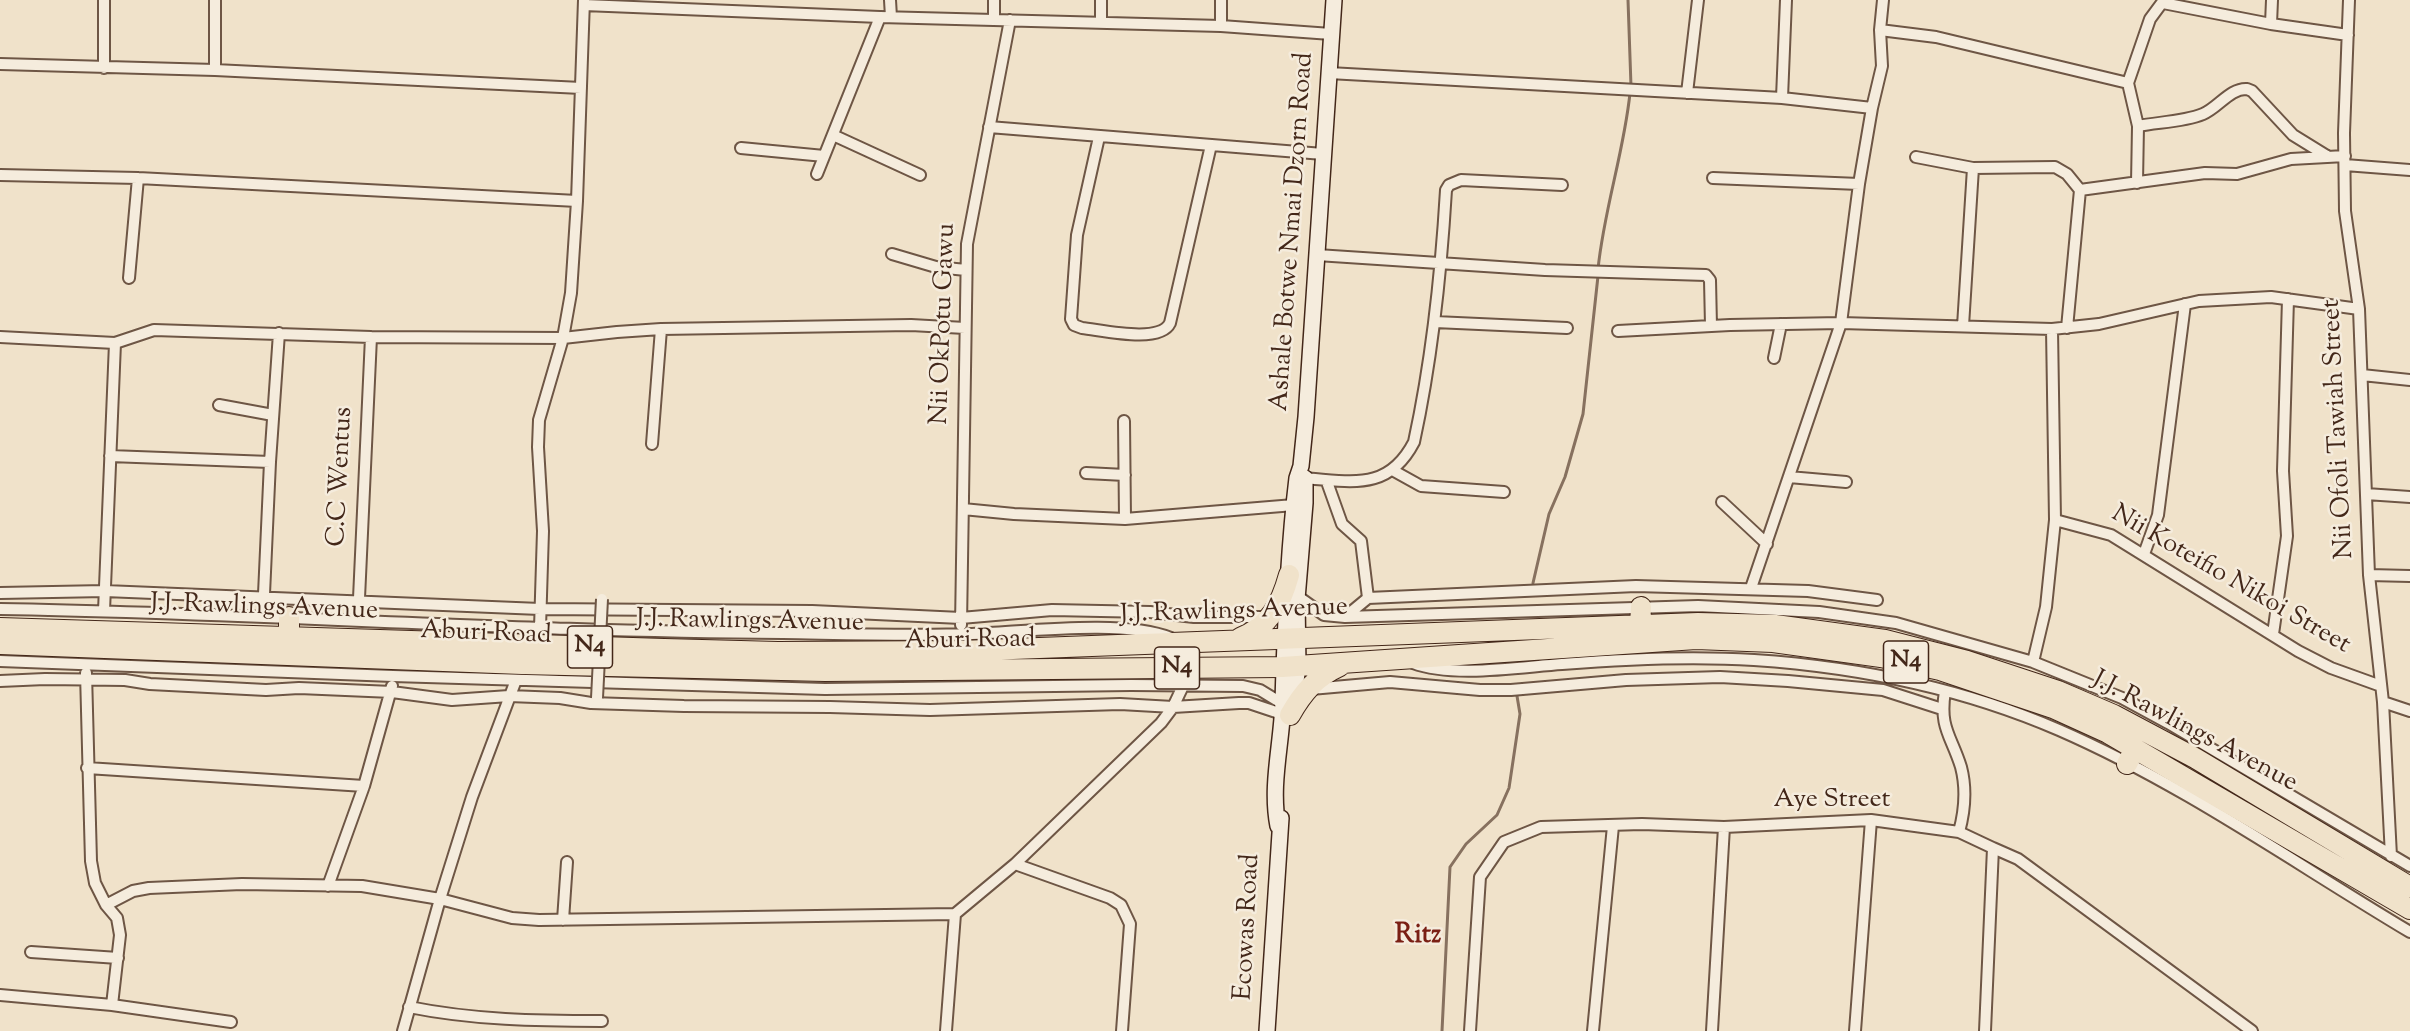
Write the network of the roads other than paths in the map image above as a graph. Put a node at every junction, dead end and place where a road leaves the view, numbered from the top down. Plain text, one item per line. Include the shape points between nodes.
1 (104, 0) edge
2 (215, 0) edge
3 (890, 0) edge
4 (994, 0) edge
5 (1101, 0) edge
6 (1221, 0) edge
7 (1334, 0) edge
8 (1690, 0) edge
9 (1698, 0) edge
10 (1786, 0) edge
11 (1883, 0) edge
12 (2272, 0) edge
13 (2349, 0) edge
14 (584, 2) edge
15 (2164, 2) edge
16 (885, 17) junction
17 (994, 20) junction
18 (1010, 20) junction
19 (1101, 23) junction
20 (2271, 24) junction
21 (1221, 26) junction
22 (1880, 30) junction
23 (1331, 34) junction
24 (2348, 35) junction
25 (0, 64) edge
26 (104, 68) junction
27 (215, 70) junction
28 (1329, 73) junction
29 (2128, 83) junction
30 (581, 88) junction
31 (1687, 93) junction
32 (1782, 98) junction
33 (1872, 108) junction
34 (2138, 126) junction
35 (989, 127) junction
36 (833, 135) junction
37 (1099, 137) junction
38 (1211, 146) junction
39 (741, 148) dead end
40 (1323, 154) junction
41 (824, 156) junction
42 (2326, 156) junction
43 (1916, 157) dead end
44 (2345, 161) junction
45 (1973, 168) junction
46 (2410, 170) edge
47 (817, 174) dead end
48 (0, 175) edge
49 (920, 175) dead end
50 (138, 178) junction
51 (1713, 178) dead end
52 (2137, 183) junction
53 (1859, 184) junction
54 (1562, 185) dead end
55 (2080, 190) junction
56 (577, 201) junction
57 (891, 254) dead end
58 (1317, 255) junction
59 (1442, 262) junction
60 (966, 270) junction
61 (129, 278) dead end
62 (2288, 299) junction
63 (2185, 304) junction
64 (2359, 309) junction
65 (1435, 322) junction
66 (1841, 323) junction
67 (1781, 324) junction
68 (1711, 326) junction
69 (1963, 326) junction
70 (965, 328) junction
71 (1567, 328) dead end
72 (2067, 328) junction
73 (661, 329) junction
74 (2052, 330) junction
75 (1618, 331) dead end
76 (279, 333) junction
77 (0, 337) edge
78 (371, 337) junction
79 (563, 338) junction
80 (115, 343) junction
81 (1774, 358) dead end
82 (2362, 375) junction
83 (2410, 380) edge
84 (219, 405) dead end
85 (273, 415) junction
86 (1124, 421) dead end
87 (652, 444) dead end
88 (110, 456) junction
89 (270, 462) junction
90 (1394, 471) junction
91 (1086, 473) dead end
92 (1301, 474) junction
93 (1125, 475) junction
94 (1789, 477) junction
95 (1327, 482) junction
96 (1846, 482) dead end
97 (1504, 492) dead end
98 (2366, 494) junction
99 (2410, 496) edge
100 (1722, 502) dead end
101 (1294, 505) junction
102 (963, 508) junction
103 (1125, 519) junction
104 (2055, 520) junction
105 (1767, 544) junction
106 (2144, 554) junction
107 (1288, 575) junction
108 (2369, 575) junction
109 (2410, 576) edge
110 (1751, 588) junction
111 (105, 591) junction
112 (0, 593) edge
113 (264, 597) junction
114 (1368, 598) junction
115 (602, 599) dead end
116 (1297, 599) junction
117 (1877, 600) dead end
118 (358, 602) junction
119 (0, 609) edge
120 (540, 609) junction
121 (104, 611) junction
122 (263, 616) junction
123 (1271, 616) junction
124 (1641, 616) junction
125 (290, 617) junction
126 (1345, 617) junction
127 (642, 618) dead end
128 (961, 618) junction
129 (358, 620) junction
130 (0, 628) edge
131 (540, 628) junction
132 (641, 630) junction
133 (960, 634) junction
134 (2273, 634) junction
135 (290, 637) junction
136 (1236, 640) junction
137 (1180, 642) junction
138 (779, 643) junction
139 (0, 644) edge
140 (1291, 652) junction
141 (1826, 658) junction
142 (1402, 659) joint
143 (0, 661) edge
144 (2033, 662) junction
145 (86, 663) junction
146 (1346, 663) junction
147 (325, 665) junction
148 (393, 676) junction
149 (86, 679) junction
150 (951, 679) junction
151 (516, 680) junction
152 (0, 681) edge
153 (2061, 683) junction
154 (666, 685) junction
155 (1183, 686) junction
156 (2381, 686) junction
157 (1305, 690) junction
158 (1945, 691) junction
159 (392, 692) junction
160 (508, 696) junction
161 (597, 698) dead end
162 (2384, 702) junction
163 (666, 706) junction
164 (1173, 707) junction
165 (1942, 709) junction
166 (2410, 711) edge
167 (1284, 716) junction
168 (2131, 756) junction
169 (87, 768) junction
170 (364, 786) junction
171 (1871, 820) junction
172 (1613, 826) junction
173 (1725, 827) junction
174 (1959, 832) junction
175 (1993, 848) junction
176 (2391, 856) junction
177 (567, 862) dead end
178 (1015, 864) junction
179 (2410, 866) edge
180 (328, 886) junction
181 (2410, 887) edge
182 (2355, 888) junction
183 (440, 899) junction
184 (106, 905) junction
185 (2410, 909) edge
186 (955, 914) junction
187 (563, 920) junction
188 (2410, 932) edge
189 (31, 952) dead end
190 (118, 958) junction
191 (0, 995) edge
192 (112, 1005) junction
193 (409, 1007) junction
194 (231, 1022) dead end
195 (602, 1022) dead end
196 (403, 1031) edge
197 (946, 1031) edge
198 (1122, 1031) edge
199 (1267, 1031) edge
200 (1470, 1031) edge
201 (1593, 1031) edge
202 (1712, 1031) edge
203 (1855, 1031) edge
204 (1985, 1031) edge
205 (2252, 1031) edge

1 - 26 street
2 - 27 street
3 - 16 street
4 - 17 street
5 - 19 street
6 - 21 street
7 - 23 main road, Ashale Botwe Nmai Dzorn Road
8 - 9 street
9 - 31 street
10 - 32 street
11 - 22 street
12 - 20 street
13 - 24 street, Nii Ofoli Tawiah Street
14 - 16 street
14 - 30 street
15 - 20 street
15 - 29 street via 2150,19
16 - 17 street
16 - 36 street
17 - 18 street
18 - 19 street
18 - 35 street, Nii OkPotu Gawu
19 - 21 street
20 - 24 street
21 - 23 street
22 - 29 street via 1936,37
22 - 33 street via 1882,66
23 - 28 main road, Ashale Botwe Nmai Dzorn Road
24 - 44 street, Nii Ofoli Tawiah Street
25 - 26 street
26 - 27 street
27 - 30 street
28 - 31 street
28 - 40 main road, Ashale Botwe Nmai Dzorn Road
29 - 34 street
30 - 56 street
31 - 32 street
32 - 33 street
33 - 53 street
34 - 42 street via 2203,114 2235,92 2247,89 2293,135
34 - 52 street
35 - 37 street
35 - 60 street, Nii OkPotu Gawu via 973,201
36 - 41 street
36 - 49 street
37 - 38 street
37 - 38 street via 1077,235 1071,319 1082,328 1149,335 1168,328 1170,323
38 - 40 street
39 - 41 street
40 - 58 main road, Ashale Botwe Nmai Dzorn Road
41 - 47 street
42 - 44 street
42 - 52 street via 2291,159 2237,174 2205,173
43 - 45 street
44 - 46 street
44 - 64 street, Nii Ofoli Tawiah Street via 2345,211
45 - 55 street via 2055,167
45 - 69 street
48 - 50 street
50 - 56 street
50 - 61 street
51 - 53 street
52 - 55 street
53 - 66 street
54 - 59 street via 1461,180 1449,185
55 - 72 street
56 - 79 street via 572,293
57 - 60 street via 936,267
58 - 59 street
58 - 92 main road, Ashale Botwe Nmai Dzorn Road
59 - 65 street
59 - 68 street via 1706,275 1710,280
60 - 70 street, Nii OkPotu Gawu
62 - 63 street
62 - 64 street
62 - 134 street via 2283,471 2287,536
63 - 72 street
63 - 106 street via 2158,515
64 - 82 street, Nii Ofoli Tawiah Street
65 - 71 street
65 - 90 street via 1414,442
66 - 67 street
66 - 69 street
66 - 94 street
67 - 68 street
67 - 81 street
68 - 75 street
69 - 74 street
70 - 73 street
70 - 102 street, Nii OkPotu Gawu
72 - 74 street
73 - 79 street
73 - 87 street
74 - 104 street
76 - 78 street
76 - 80 street via 154,330
76 - 85 street
77 - 80 street
78 - 79 street
78 - 118 street, C.C Wentus
79 - 120 street via 539,420 543,531
80 - 88 street
82 - 83 street
82 - 98 street, Nii Ofoli Tawiah Street
84 - 85 street
85 - 89 street
86 - 93 street
88 - 89 street
88 - 111 street
89 - 113 street
90 - 95 street via 1353,482
90 - 97 street via 1421,486
91 - 93 street
92 - 95 street
92 - 101 main road
92 - 116 main road via 1305,503
93 - 103 street
94 - 96 street
94 - 105 street
95 - 114 street via 1342,524 1361,541
98 - 99 street
98 - 108 street, Nii Ofoli Tawiah Street
100 - 105 street
101 - 103 street
101 - 107 main road
102 - 103 street
102 - 128 street, Nii OkPotu Gawu
104 - 106 street, Nii Koteifio Nikoi Street via 2111,535
104 - 144 street via 2046,607
105 - 110 street
106 - 134 street, Nii Koteifio Nikoi Street
107 - 123 highway via 1283,598
107 - 140 main road
108 - 109 street
108 - 156 street, Nii Ofoli Tawiah Street
110 - 114 street via 1636,586
110 - 117 street
111 - 112 street
111 - 113 street
111 - 121 street
113 - 118 street
113 - 122 street
114 - 126 street
115 - 161 street, bridge
116 - 126 street via 1324,615
116 - 140 main road
118 - 120 street
118 - 129 street, C.C Wentus
119 - 121 street
120 - 128 street via 812,611
120 - 131 street
121 - 122 street
122 - 125 street
123 - 128 street via 1194,618 1150,612 1073,610
123 - 136 highway via 1254,633
124 - 126 street
124 - 140 highway, J.J. Rawlings Avenue / N4 via 1381,635
124 - 144 street via 1698,606 1819,612 1896,622
124 - 153 highway, J.J. Rawlings Avenue / N4 via 1776,626 1886,640
125 - 129 street
125 - 135 highway
127 - 132 street
128 - 133 street, Nii OkPotu Gawu
129 - 131 street
130 - 135 highway, J.J. Rawlings Avenue / N4
131 - 132 street
132 - 138 street
133 - 137 street via 1095,629 1145,631
133 - 138 street
134 - 156 street, Nii Koteifio Nikoi Street via 2331,668
135 - 138 highway, J.J. Rawlings Avenue / N4
136 - 137 highway, J.J. Rawlings Avenue / N4
136 - 140 highway, J.J. Rawlings Avenue / N4
137 - 138 highway, J.J. Rawlings Avenue / N4 via 960,651
139 - 147 highway, Aburi Road / N4
140 - 146 highway, Aburi Road / N4
140 - 150 highway, Aburi Road / N4 via 1223,667
140 - 167 main road, Ecowas Road
141 - 142 highway, J.J. Rawlings Avenue / N4 via 1773,642 1696,639
141 - 158 street
141 - 168 highway, J.J. Rawlings Avenue / N4 via 1881,657 1962,676 2053,708 2108,733
142 - 146 highway, Aburi Road / N4
143 - 145 street
144 - 153 street
145 - 147 street
145 - 149 street
146 - 157 highway via 1322,675
147 - 148 street
147 - 150 highway, Aburi Road / N4 via 522,664 825,671
148 - 151 street
148 - 159 street
149 - 152 street
149 - 159 street via 266,690
149 - 169 street
150 - 154 street via 825,689
150 - 155 street
151 - 154 street
151 - 160 street
153 - 176 street via 2122,698
153 - 181 highway, J.J. Rawlings Avenue / N4
154 - 163 street
155 - 164 street
155 - 167 street via 1243,686 1260,690
156 - 162 street, Nii Ofoli Tawiah Street
157 - 165 street via 1390,682 1511,690 1720,677 1883,690
157 - 167 highway
158 - 165 street
158 - 168 street
159 - 160 street via 452,700
159 - 170 street
160 - 163 street
160 - 183 street
162 - 166 street
162 - 176 street, Nii Ofoli Tawiah Street
163 - 164 street via 930,710 1120,704
164 - 167 street via 1239,703
164 - 178 street
165 - 174 street via 1961,767 1965,794 1966,808
167 - 199 main road, Ecowas Road via 1282,813 1278,826
168 - 182 highway, J.J. Rawlings Avenue / N4
169 - 170 street
169 - 184 street via 91,861 95,883
170 - 180 street
171 - 173 street, Aye Street
171 - 174 street, Aye Street
171 - 203 street
172 - 173 street, Aye Street
172 - 200 street, Aye Street via 1541,827 1504,842 1480,876
172 - 201 street
173 - 202 street
174 - 175 street, Aye Street
175 - 204 street
175 - 205 street, Aye Street via 2018,859
176 - 179 street
177 - 187 street
178 - 186 street
178 - 198 street via 1121,905 1130,924
180 - 183 street via 362,886
180 - 184 street via 149,888 133,891
182 - 185 highway, J.J. Rawlings Avenue / N4
182 - 188 street
183 - 187 street via 512,918
183 - 193 street
184 - 190 street via 117,918
186 - 187 street
186 - 197 street
189 - 190 street
190 - 192 street
191 - 192 street
192 - 194 street
193 - 195 street via 528,1021
193 - 196 street

